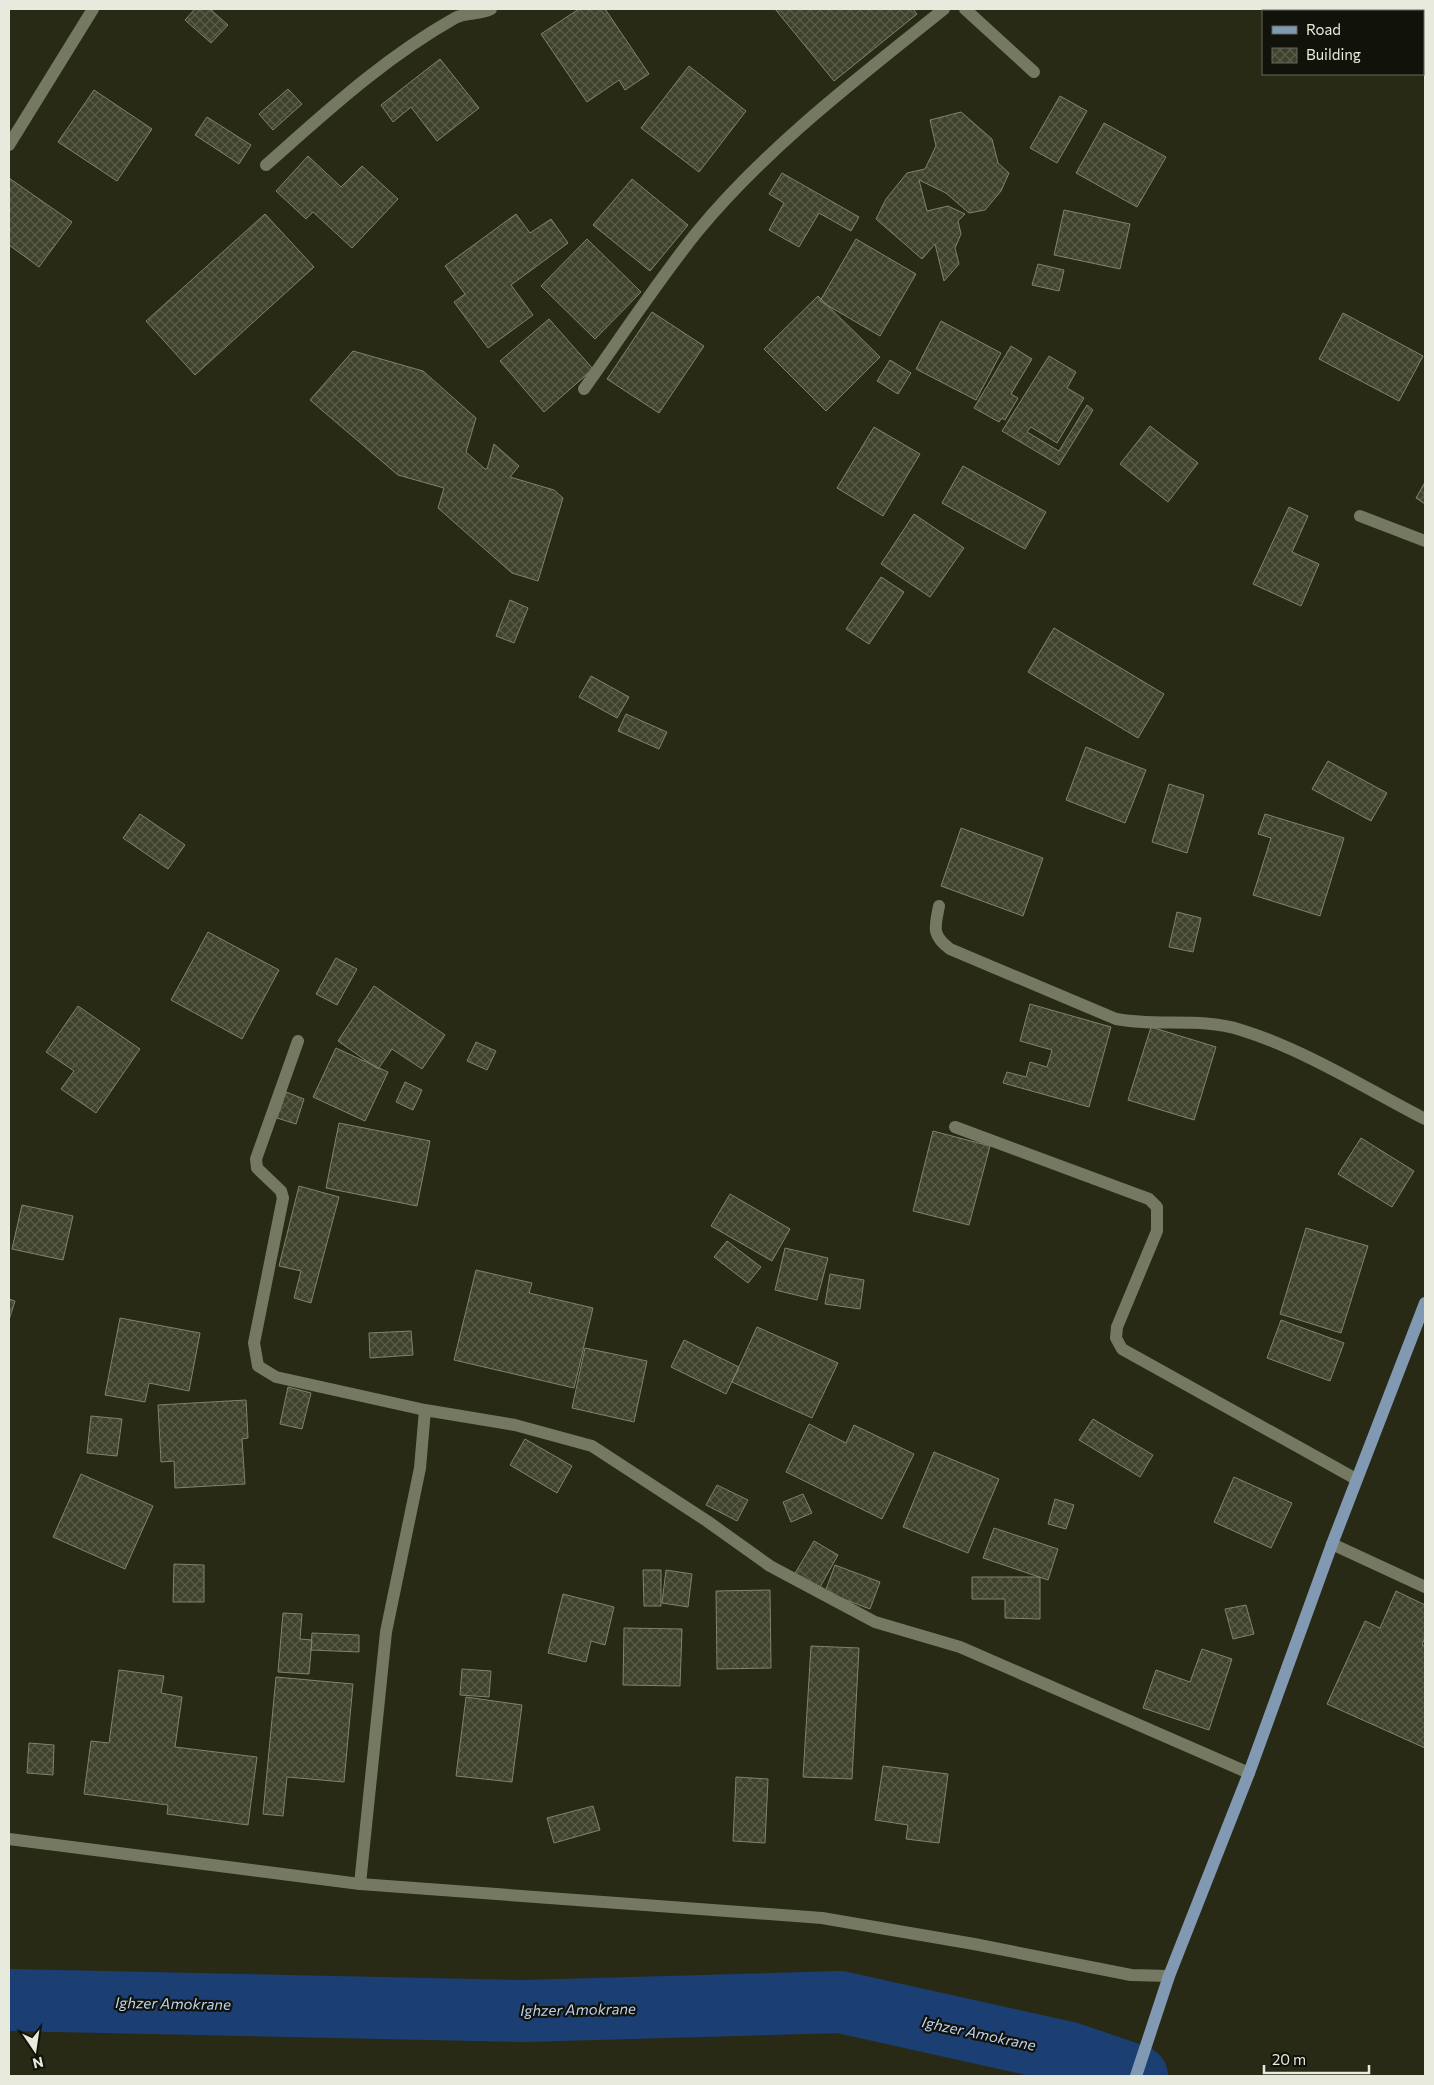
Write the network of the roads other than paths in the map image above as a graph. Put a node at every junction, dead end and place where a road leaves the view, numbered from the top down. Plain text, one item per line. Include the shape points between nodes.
1 (92, 9) edge
2 (492, 9) edge
3 (944, 9) edge
4 (965, 9) edge
5 (1034, 72) dead end
6 (9, 145) edge
7 (266, 165) dead end
8 (584, 389) dead end
9 (1360, 516) dead end
10 (1425, 541) edge
11 (939, 906) dead end
12 (298, 1041) dead end
13 (1425, 1119) edge
14 (955, 1127) dead end
15 (1425, 1303) edge
16 (425, 1410) junction
17 (1356, 1479) junction
18 (1332, 1544) junction
19 (1425, 1587) edge
20 (1249, 1772) junction
21 (9, 1839) edge
22 (360, 1884) junction
23 (1169, 1976) junction
24 (1136, 2076) edge

1 - 6 street
2 - 7 street via 457,16 392,56
3 - 8 street via 849,85 754,170 697,233
4 - 5 street
9 - 10 street
11 - 13 street via 935,930 940,942 950,949 1116,1018 1132,1022 1202,1022 1240,1030 1302,1056
12 - 16 street via 256,1159 257,1168 281,1191 283,1198 254,1343 258,1366 276,1377
14 - 17 street via 1149,1199 1157,1207 1157,1231 1117,1327 1116,1338 1122,1349
15 - 17 main road
16 - 20 street via 515,1425 592,1446 770,1566 875,1622 960,1647
16 - 22 street via 420,1468 386,1632
17 - 18 main road
18 - 19 street
18 - 20 main road
20 - 23 main road
21 - 22 street
22 - 23 street via 822,1918 1132,1975
23 - 24 main road

